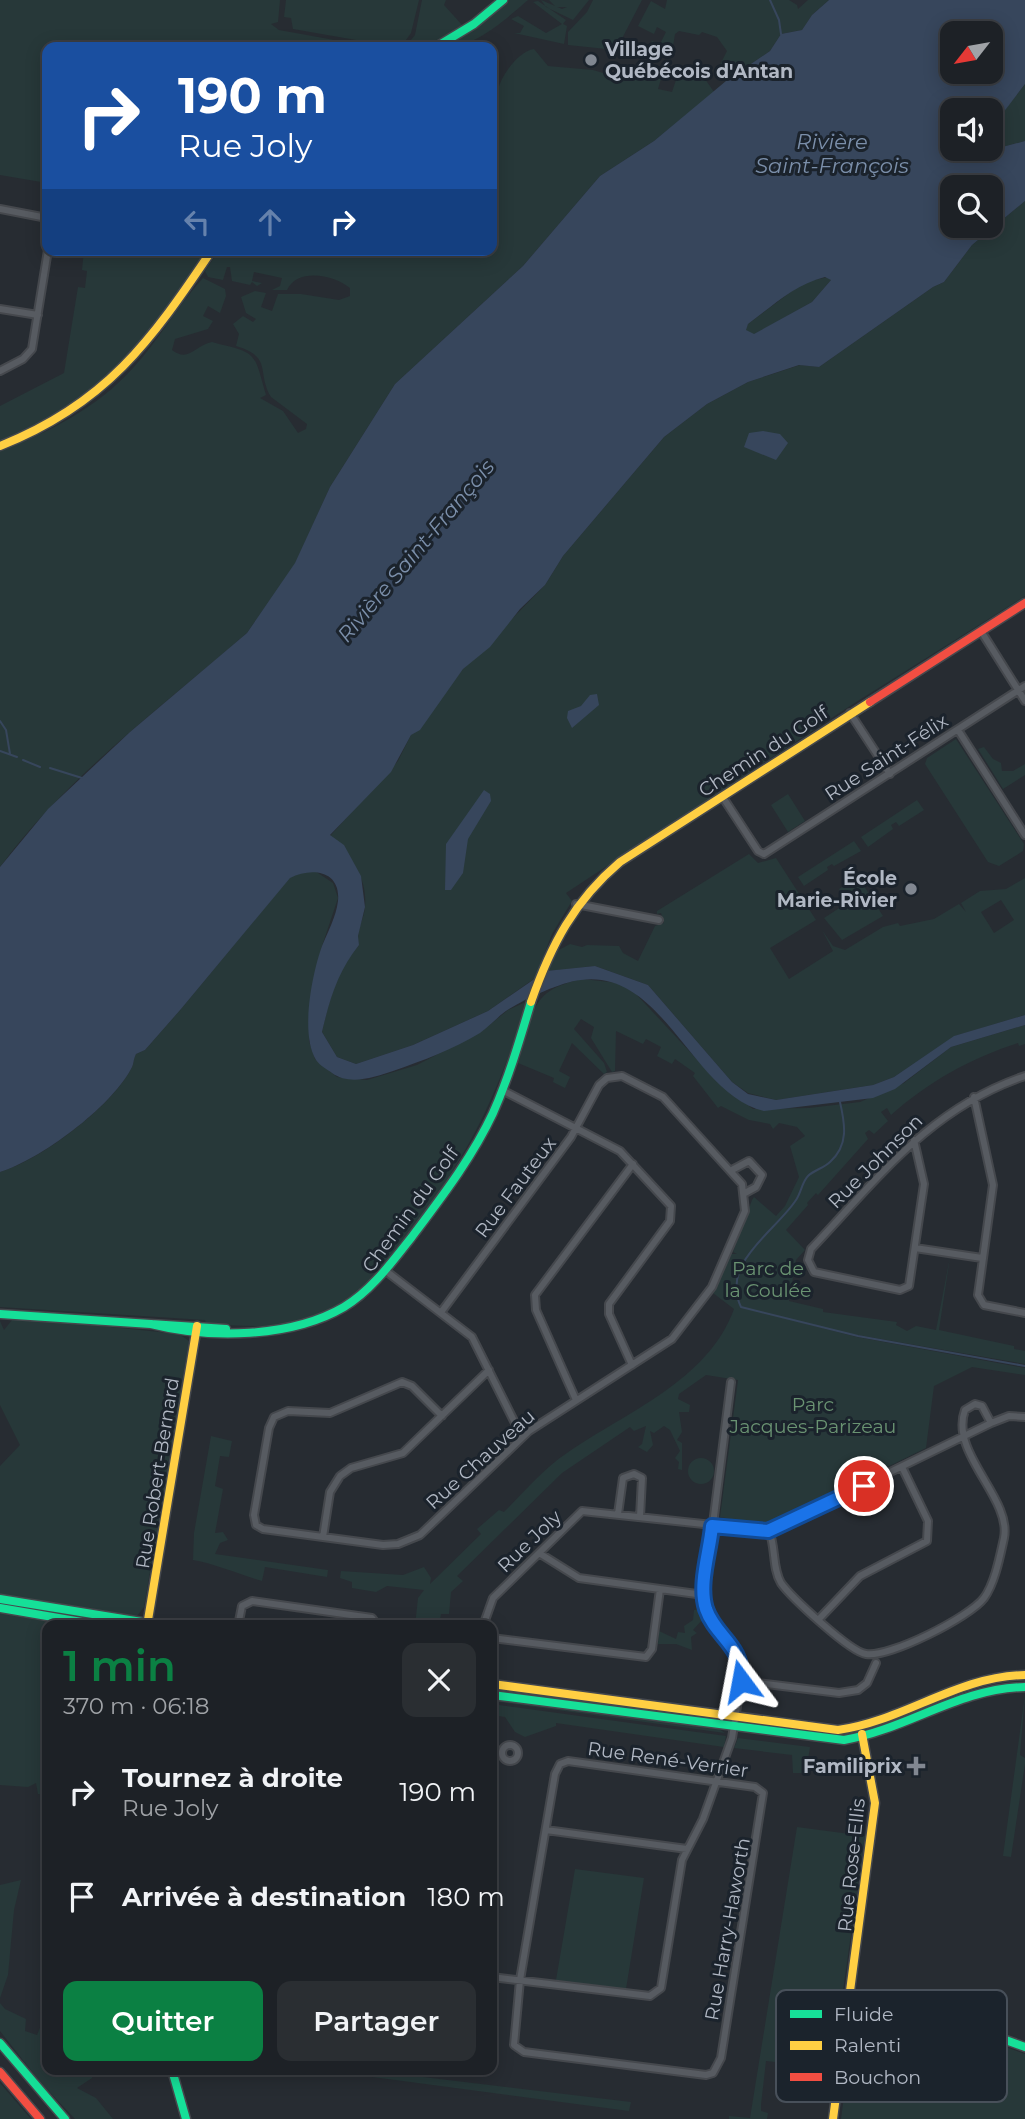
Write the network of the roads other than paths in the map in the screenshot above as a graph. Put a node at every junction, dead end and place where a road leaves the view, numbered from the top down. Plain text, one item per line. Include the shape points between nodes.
1 (503, 0) edge
2 (444, 42) edge
3 (0, 209) edge
4 (42, 217) edge
5 (47, 256) edge
6 (208, 256) edge
7 (0, 309) edge
8 (38, 315) junction
9 (0, 371) edge
10 (0, 446) edge
11 (1025, 603) edge
12 (981, 631) junction
13 (1022, 688) edge
14 (1025, 701) edge
15 (850, 713) junction
16 (958, 730) junction
17 (890, 774) junction
18 (722, 796) junction
19 (1025, 835) edge
20 (575, 904) junction
21 (659, 920) dead end
22 (1025, 1076) edge
23 (502, 1090) junction
24 (974, 1097) junction
25 (577, 1128) junction
26 (914, 1140) junction
27 (633, 1164) junction
28 (732, 1170) junction
29 (745, 1193) junction
30 (915, 1248) junction
31 (982, 1258) junction
32 (386, 1271) junction
33 (442, 1311) junction
34 (1025, 1313) edge
35 (0, 1314) edge
36 (197, 1329) junction
37 (632, 1365) junction
38 (489, 1370) junction
39 (732, 1382) dead end
40 (576, 1401) junction
41 (442, 1416) junction
42 (1025, 1417) edge
43 (991, 1423) junction
44 (522, 1437) junction
45 (963, 1437) junction
46 (902, 1467) junction
47 (618, 1514) junction
48 (640, 1517) junction
49 (712, 1526) junction
50 (769, 1531) junction
51 (323, 1537) junction
52 (539, 1552) junction
53 (660, 1589) junction
54 (704, 1595) junction
55 (0, 1599) edge
56 (0, 1608) edge
57 (820, 1619) junction
58 (70, 1620) edge
59 (123, 1620) edge
60 (148, 1620) edge
61 (239, 1620) edge
62 (374, 1620) edge
63 (485, 1620) edge
64 (497, 1639) edge
65 (876, 1663) dead end
66 (1025, 1675) edge
67 (741, 1681) junction
68 (497, 1685) edge
69 (1025, 1687) edge
70 (497, 1696) edge
71 (736, 1717) junction
72 (734, 1728) junction
73 (861, 1728) junction
74 (863, 1738) junction
75 (497, 1752) edge
76 (502, 1752) dead end
77 (717, 1782) junction
78 (762, 1792) joint
79 (546, 1830) junction
80 (687, 1849) junction
81 (497, 1978) edge
82 (520, 1980) junction
83 (852, 1990) edge
84 (1007, 2040) edge
85 (0, 2043) edge
86 (1025, 2047) edge
87 (0, 2072) edge
88 (173, 2075) edge
89 (40, 2119) edge
90 (65, 2119) edge
91 (186, 2119) edge

1 - 2 main road
3 - 4 street
5 - 8 street
6 - 10 main road via 154,335 115,380 58,420
7 - 8 street
8 - 9 street via 30,352
11 - 12 main road, Chemin du Golf
12 - 13 street
12 - 15 main road, Chemin du Golf
13 - 14 street
13 - 16 street, Rue Saint-Félix
15 - 17 street
15 - 18 main road, Chemin du Golf
16 - 17 street, Rue Saint-Félix
16 - 19 street
17 - 18 street, Rue Saint-Félix via 764,854
18 - 20 main road, Chemin du Golf via 609,869
20 - 21 street
20 - 23 main road, Chemin du Golf via 548,956
22 - 24 street, Rue Johnson
23 - 25 street
23 - 32 main road, Chemin du Golf via 457,1174
24 - 26 street, Rue Johnson
24 - 31 street via 993,1180
25 - 27 street via 616,1148
25 - 28 street, Rue Fauteux via 599,1085 607,1078 622,1076 660,1096
25 - 33 street, Rue Fauteux
26 - 30 street via 924,1184
26 - 30 street, Rue Johnson via 811,1249 807,1260 811,1270 903,1290 910,1283
27 - 37 street via 667,1200 672,1216 609,1304 609,1314
27 - 40 street via 535,1295 536,1310
28 - 29 street
28 - 29 street, Rue Chauveau via 748,1161 762,1175 756,1187
29 - 37 street, Rue Chauveau via 745,1211 712,1287 669,1342
30 - 31 street
31 - 34 street via 978,1297 987,1306
32 - 33 street
32 - 36 main road, Chemin du Golf via 353,1301 319,1320 278,1330
33 - 38 street via 472,1337
35 - 36 main road, Chemin du Golf
36 - 60 main road, Rue Robert-Bernard
37 - 40 street, Rue Chauveau
38 - 41 street
38 - 44 street
39 - 49 street
40 - 44 street, Rue Chauveau
41 - 51 street via 400,1455 354,1467 340,1476 330,1492
41 - 51 street, Rue Chauveau via 402,1382 330,1413 288,1411 278,1415 269,1428 255,1523 264,1530
42 - 43 street via 1009,1416
43 - 45 street
43 - 45 street via 982,1406 970,1406 962,1418
44 - 51 street, Rue Chauveau via 414,1539 391,1545
45 - 46 street
45 - 57 street via 1005,1527 984,1598 971,1611 882,1654 850,1648
46 - 50 street
46 - 57 street via 928,1521 927,1541 860,1576
47 - 48 street, Rue Joly
47 - 48 street via 623,1478 634,1474 644,1484
47 - 52 street, Rue Joly via 582,1511
48 - 49 street, Rue Joly
49 - 50 street, Rue Joly
49 - 54 street
50 - 57 street via 780,1580
52 - 53 street via 579,1578
52 - 63 street, Rue Joly via 494,1598
53 - 54 street
53 - 64 street via 652,1648 646,1657
54 - 67 street via 709,1615 740,1658
55 - 59 main road
56 - 58 main road
61 - 62 street via 242,1606 252,1601
65 - 67 street via 867,1683 846,1693
66 - 73 main road via 968,1682
67 - 71 street
68 - 71 main road
69 - 74 main road via 972,1692
70 - 72 main road
71 - 72 street
71 - 73 main road via 821,1729
72 - 74 main road via 820,1740
72 - 77 street
73 - 74 main road, Rue Rose-Ellis
74 - 83 main road, Rue Rose-Ellis via 875,1803
75 - 76 street
77 - 78 street, Rue René-Verrier
77 - 79 street, Rue René-Verrier via 568,1761 555,1770
77 - 80 street
78 - 82 street, Rue Harry-Haworth via 762,1816 716,2071 706,2075 521,2052 514,2045
79 - 80 street
79 - 82 street
80 - 82 street via 662,1986 656,1995
81 - 82 street
84 - 86 main road
85 - 90 main road
87 - 89 main road
88 - 91 main road

